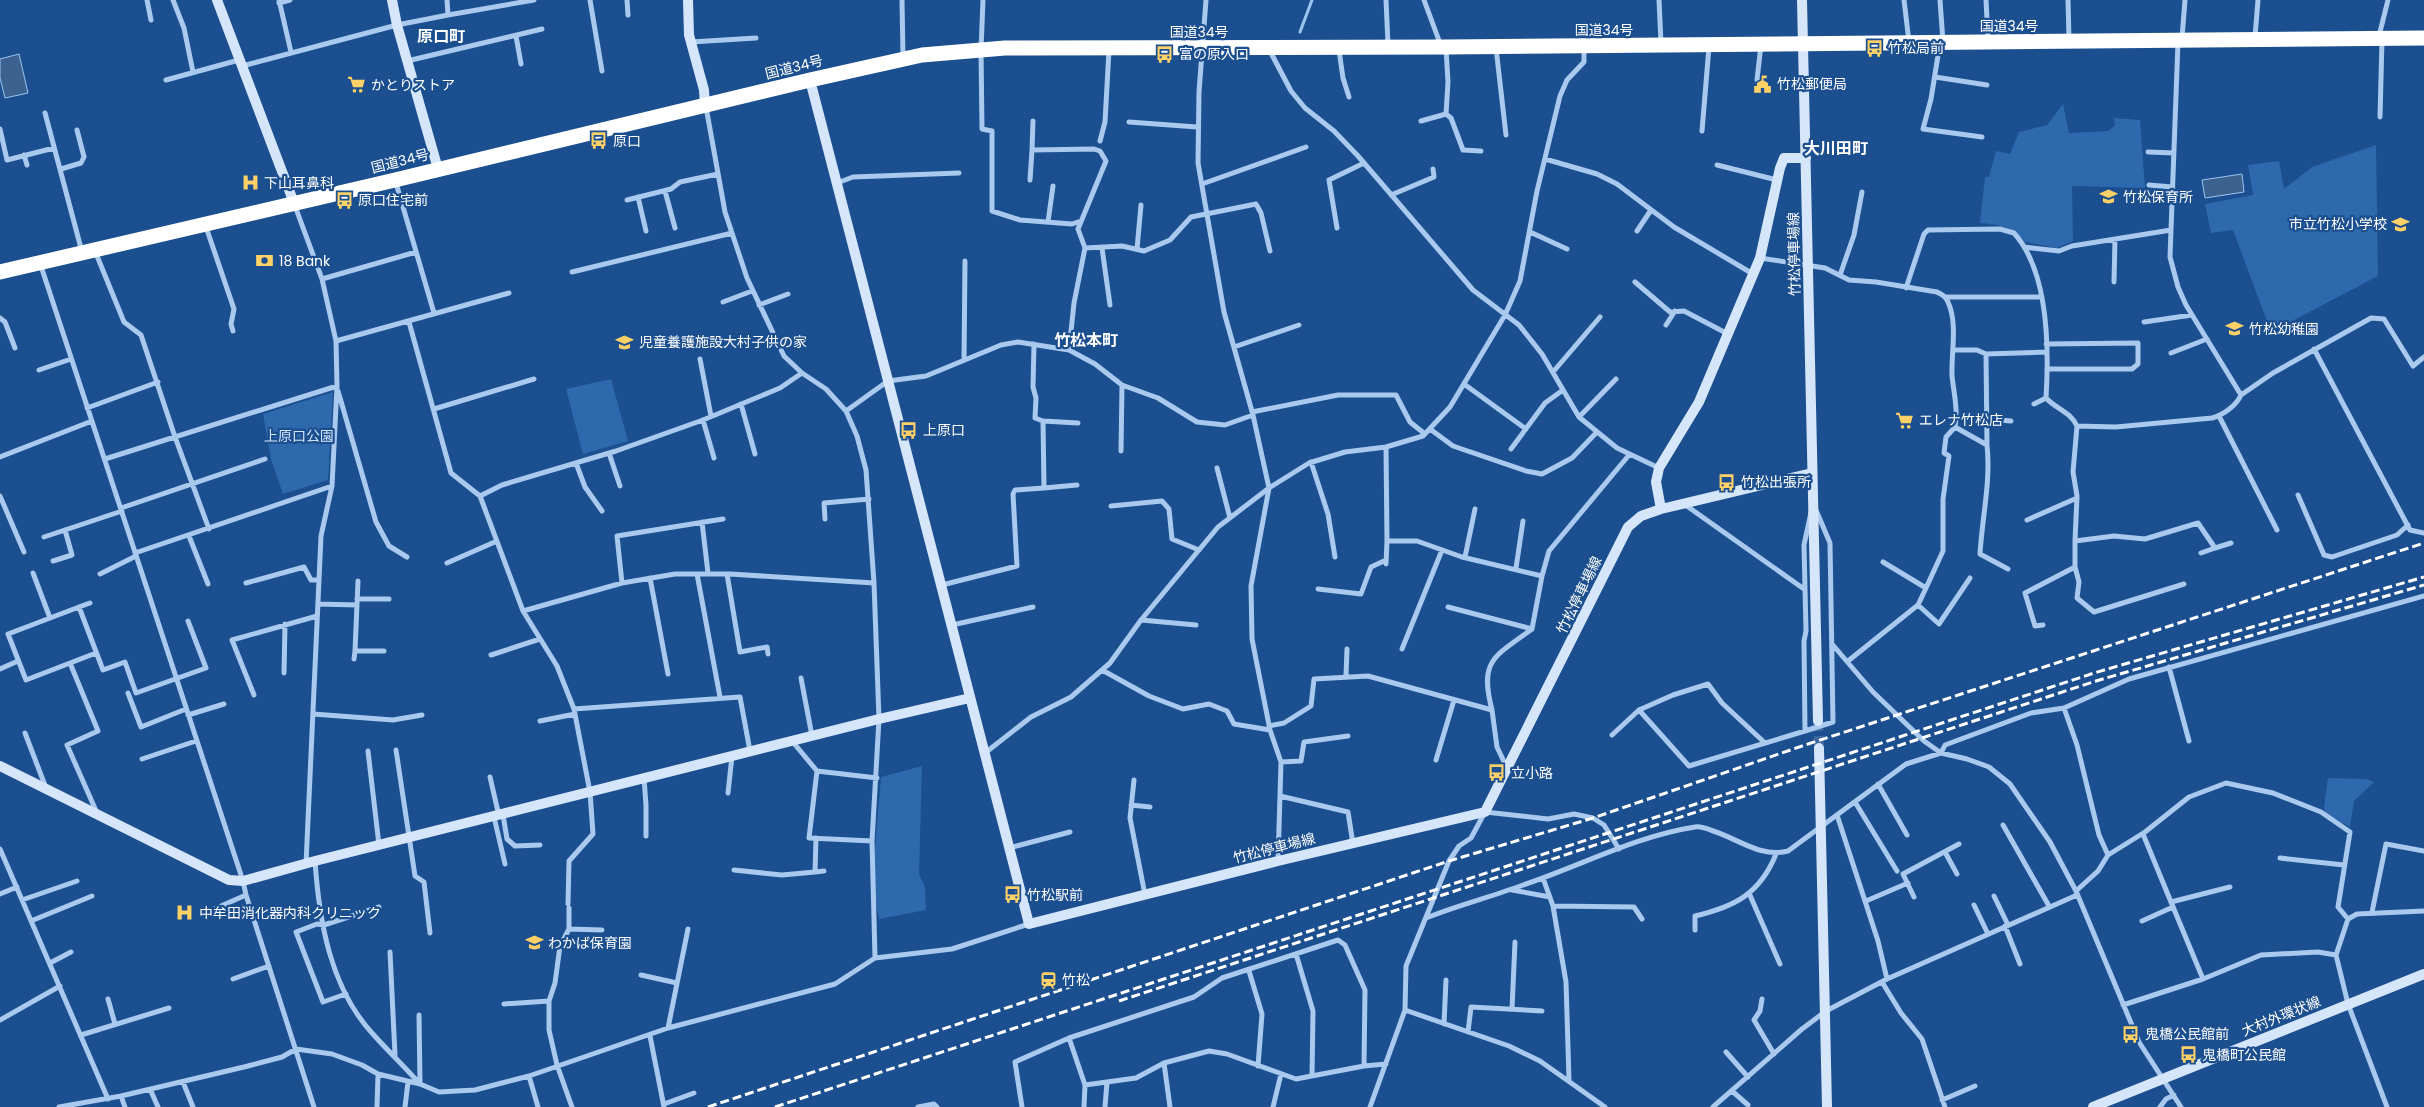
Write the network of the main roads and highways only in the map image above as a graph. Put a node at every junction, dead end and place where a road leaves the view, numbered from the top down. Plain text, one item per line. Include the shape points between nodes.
1 (2424, 38) edge
2 (0, 272) edge

1 - 2 highway, 国道34号 via 981,50 922,55

